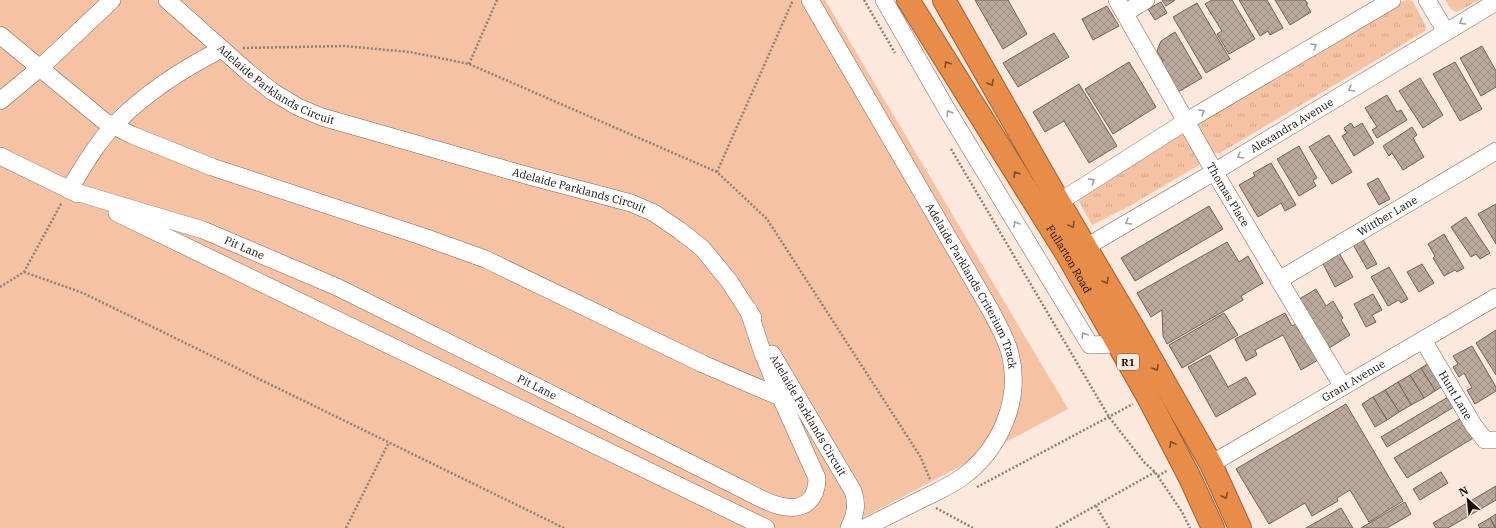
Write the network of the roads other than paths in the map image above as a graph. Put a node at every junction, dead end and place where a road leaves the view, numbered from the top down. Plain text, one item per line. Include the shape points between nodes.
1 (112, 0) edge
2 (167, 0) edge
3 (810, 0) edge
4 (884, 0) edge
5 (909, 0) edge
6 (944, 0) edge
7 (1146, 0) edge
8 (1392, 0) edge
9 (1427, 0) edge
10 (1496, 2) edge
11 (1121, 6) edge
12 (1446, 32) junction
13 (0, 35) edge
14 (222, 49) junction
15 (40, 68) junction
16 (3, 96) edge
17 (1185, 122) junction
18 (113, 126) junction
19 (1496, 152) edge
20 (0, 156) edge
21 (1214, 172) junction
22 (68, 190) junction
23 (1059, 202) junction
24 (1045, 219) junction
25 (1086, 247) junction
26 (1279, 280) junction
27 (1496, 297) edge
28 (748, 309) junction
29 (1423, 340) junction
30 (1118, 344) junction
31 (1343, 387) junction
32 (781, 398) junction
33 (801, 405) junction
34 (1496, 440) edge
35 (1211, 464) junction
36 (1190, 478) junction
37 (766, 528) edge
38 (849, 528) edge
39 (864, 528) edge
40 (1214, 528) edge
41 (1240, 528) edge

1 - 15 street
2 - 14 street, Adelaide Parklands Circuit
3 - 39 street, Adelaide Parklands Criterium Track via 991,312 1010,353 1013,374 1009,409 1003,427 981,460 961,478
30 -> 4 street via 1090,345 946,108
24 -> 5 highway, Fullarton Road / R1
6 -> 23 highway, Fullarton Road / R1
7 - 11 street
17 -> 8 street
9 - 12 street
10 -> 12 street, Alexandra Avenue
11 - 17 street, Thomas Place
12 -> 21 street, Alexandra Avenue
13 - 15 street
14 - 18 street via 200,60 149,94
14 - 28 street, Adelaide Parklands Circuit via 273,92 322,117 631,203 654,213 702,248
15 - 16 street
15 - 18 street
17 - 21 street, Thomas Place
23 -> 17 street
18 - 22 street
18 - 32 street via 212,167 484,259 703,364
19 - 26 street, Wittber Lane
20 - 22 street
21 -> 25 street, Alexandra Avenue
21 - 26 street, Thomas Place
22 - 32 street, Pit Lane via 203,230 337,287 736,486 778,506 790,508 803,505 811,499 816,490 817,478
22 - 37 street
23 - 24 highway
23 -> 25 highway, Fullarton Road / R1
24 - 30 highway, Fullarton Road / R1
25 -> 35 highway, Fullarton Road / R1
26 - 31 street, Thomas Place
27 - 29 street, Grant Avenue
28 - 32 street, Pit Lane
28 - 33 street, Adelaide Parklands Circuit
29 - 31 street, Grant Avenue
29 - 34 street, Hunt Lane via 1484,440
36 -> 30 highway, Fullarton Road / R1
31 - 35 street, Grant Avenue
32 - 33 street
33 - 38 street, Adelaide Parklands Circuit via 853,491 856,508
35 - 36 highway
35 -> 41 highway, Fullarton Road / R1
36 - 40 highway, Fullarton Road / R1

